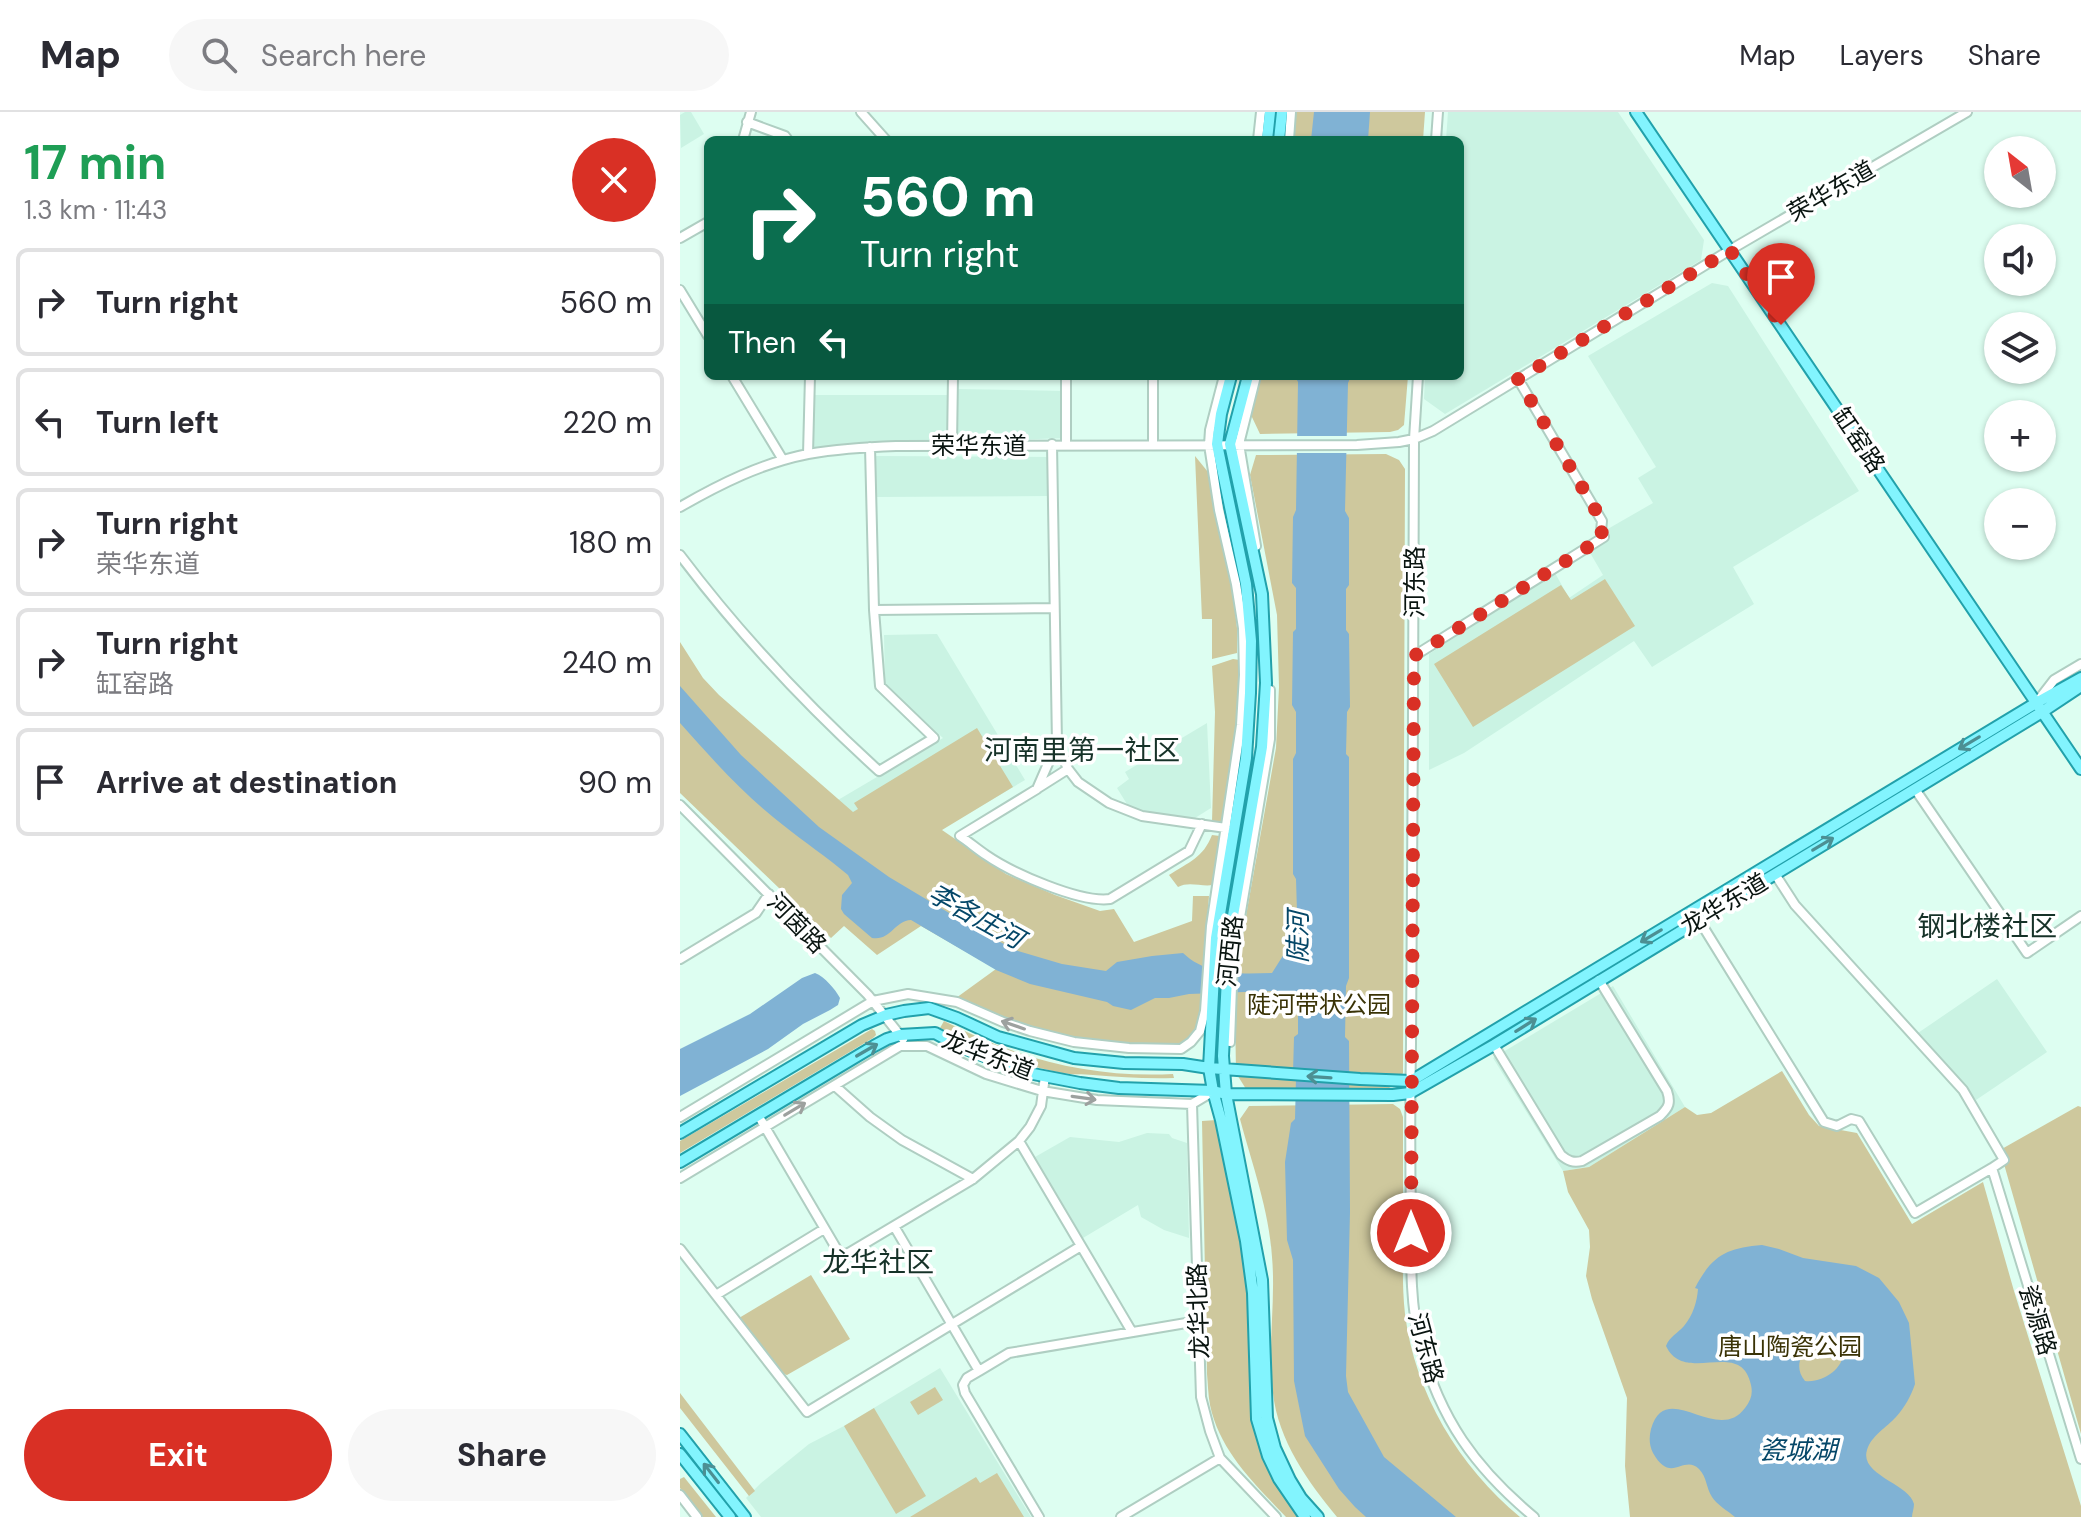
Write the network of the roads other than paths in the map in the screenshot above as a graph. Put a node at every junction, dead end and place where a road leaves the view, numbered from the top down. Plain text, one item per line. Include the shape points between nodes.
1 (861, 112) edge
2 (1261, 112) edge
3 (1270, 112) edge
4 (1282, 112) edge
5 (1291, 112) edge
6 (1438, 112) edge
7 (1636, 112) edge
8 (1967, 112) edge
9 (749, 117) edge
10 (785, 136) edge
11 (882, 136) edge
12 (1258, 136) edge
13 (1267, 136) edge
14 (1279, 136) edge
15 (1289, 136) edge
16 (1436, 136) edge
17 (704, 224) edge
18 (680, 238) edge
19 (1730, 250) junction
20 (680, 290) edge
21 (704, 329) edge
22 (1518, 379) junction
23 (734, 380) edge
24 (810, 380) edge
25 (953, 380) edge
26 (1066, 380) edge
27 (1153, 380) edge
28 (1223, 380) edge
29 (1230, 380) edge
30 (1247, 380) edge
31 (1255, 380) edge
32 (1418, 380) edge
33 (1414, 439) junction
34 (1052, 444) junction
35 (1235, 444) junction
36 (952, 445) junction
37 (1066, 445) junction
38 (1153, 445) junction
39 (1213, 445) junction
40 (870, 447) junction
41 (808, 454) junction
42 (783, 460) junction
43 (680, 507) edge
44 (680, 555) edge
45 (1053, 608) junction
46 (874, 610) junction
47 (1414, 656) junction
48 (2081, 664) edge
49 (2081, 678) edge
50 (2081, 686) edge
51 (2081, 692) edge
52 (2039, 707) junction
53 (1057, 743) junction
54 (1068, 769) junction
55 (2081, 769) edge
56 (1037, 789) junction
57 (1915, 789) junction
58 (680, 805) edge
59 (1202, 824) junction
60 (1226, 828) junction
61 (1775, 874) junction
62 (769, 894) junction
63 (2081, 916) edge
64 (1699, 920) junction
65 (680, 959) edge
66 (1211, 959) junction
67 (1599, 980) junction
68 (873, 1001) junction
69 (1228, 1004) junction
70 (1209, 1008) junction
71 (886, 1015) junction
72 (900, 1035) junction
73 (1230, 1042) dead end
74 (1494, 1045) junction
75 (908, 1046) junction
76 (1209, 1068) junction
77 (1224, 1069) junction
78 (1045, 1076) junction
79 (1411, 1081) junction
80 (835, 1086) junction
81 (1042, 1091) junction
82 (1213, 1091) junction
83 (1410, 1093) junction
84 (1226, 1094) junction
85 (1192, 1104) junction
86 (758, 1115) junction
87 (680, 1117) edge
88 (765, 1127) junction
89 (680, 1133) edge
90 (1019, 1141) junction
91 (680, 1162) edge
92 (1992, 1168) junction
93 (680, 1178) edge
94 (973, 1179) junction
95 (894, 1226) junction
96 (824, 1229) junction
97 (1081, 1246) junction
98 (680, 1249) edge
99 (716, 1295) junction
100 (1198, 1321) junction
101 (952, 1324) junction
102 (1132, 1332) junction
103 (979, 1371) junction
104 (680, 1434) edge
105 (695, 1453) junction
106 (1220, 1458) junction
107 (682, 1459) edge
108 (2081, 1459) edge
109 (680, 1495) edge
110 (697, 1517) edge
111 (730, 1517) edge
112 (745, 1517) edge
113 (1039, 1517) edge
114 (1121, 1517) edge
115 (1276, 1517) edge
116 (1305, 1517) edge
117 (1318, 1517) edge
118 (1534, 1517) edge

1 - 11 street
2 - 12 street
3 - 13 main road
4 - 14 main road
5 - 15 street
6 - 16 street
7 - 19 main road, 缸窑路
8 - 19 street, 荣华东道
9 - 10 street
17 - 18 street
19 - 22 street, 荣华东道
19 - 52 main road, 缸窑路
20 - 21 street
22 - 33 street, 荣华东道
22 - 47 street via 1602,521 1604,537
23 - 42 street
24 - 41 street
25 - 36 street
26 - 37 street
27 - 38 street
28 - 39 street via 1210,430
29 - 39 main road, 河西路
30 - 35 main road, 河西路
31 - 35 street
32 - 33 street, 河东路
33 - 35 street, 荣华东道 via 1357,445
33 - 47 street, 河东路
34 - 36 street, 荣华东道
34 - 37 street, 荣华东道
34 - 45 street
35 - 39 street, 荣华东道
35 - 69 main road, 河西路 via 1262,594 1266,683 1262,747 1229,939
36 - 40 street, 荣华东道
37 - 38 street, 荣华东道
38 - 39 street, 荣华东道
39 - 60 street via 1219,510 1243,628 1241,725
39 - 66 main road, 河西路 via 1246,584 1251,641 1246,758
40 - 41 street, 荣华东道
40 - 46 street
41 - 42 street, 荣华东道
42 - 43 street, 荣华东道
44 - 46 street via 800,696 879,771 934,738 880,686
45 - 46 street
45 - 53 street
47 - 79 street, 河东路
48 - 52 street via 2054,680
49 - 52 main road, 龙华东道
50 - 52 main road, 龙华东道
51 - 52 street
52 - 55 main road, 缸窑路
52 - 57 main road, 龙华东道
52 -> 79 main road, 龙华东道
53 - 54 street
53 - 56 street
54 - 56 street
54 - 59 street via 1078,782 1127,812
56 - 59 street via 960,836 1024,875 1099,901 1189,851
61 -> 57 main road, 龙华东道
57 - 63 street via 2027,953
58 - 62 street, 河茵路
59 - 60 street
60 - 66 street
61 - 64 main road, 龙华东道
61 - 92 street, 瓷源路 via 1795,905 1963,1090 2004,1160
62 - 65 street via 756,913
62 - 68 street, 河茵路
64 - 67 main road, 龙华东道
64 - 92 street via 1824,1122 1837,1126 1859,1121 1915,1213
66 - 70 main road, 河西路
74 -> 67 main road, 龙华东道
67 - 74 street via 1667,1091 1669,1107 1660,1116 1582,1161 1567,1160
70 -> 68 street via 1200,1031 1181,1049 1129,1048 1030,1031 957,1002 908,994
68 - 71 street, 河茵路
68 - 87 street
69 - 73 street
69 - 77 main road, 河西路
70 - 76 main road, 河西路
71 - 72 street, 河茵路
71 - 76 main road, 龙华东道 via 929,1008 998,1037 1074,1058
71 - 89 main road, 龙华东道
72 - 75 street, 河茵路
72 - 78 main road, 龙华东道 via 935,1033
86 -> 72 main road, 龙华东道
74 - 83 main road, 龙华东道
75 - 80 street
75 - 81 street via 927,1046 986,1074
76 - 77 main road, 龙华东道
76 - 82 main road, 河西路
79 -> 77 main road, 龙华东道
77 - 84 main road, 河西路
78 - 81 street
78 - 82 main road, 龙华东道 via 1119,1088
79 - 83 street, 河东路
88 -> 80 street
80 - 94 street via 902,1140
81 -> 85 street via 1109,1101
81 - 90 street via 1041,1106
82 - 84 main road, 龙华东道
82 - 85 street
82 - 116 main road, 河西路 via 1253,1293 1257,1419 1279,1479
83 - 84 main road, 龙华东道
83 - 118 street, 河东路 via 1411,1286 1426,1365 1469,1452
84 - 117 main road, 河西路 via 1262,1280 1267,1418 1290,1480
85 - 100 street, 龙华北路
86 - 88 street
86 - 91 main road, 龙华东道
88 - 93 street
88 - 96 street
90 - 94 street
90 - 97 street
92 - 108 street, 瓷源路
94 - 95 street
95 - 96 street via 847,1254 839,1253
95 - 101 street
96 - 99 street
97 - 101 street
97 - 102 street
98 - 99 street
99 - 101 street via 807,1412
100 - 102 street
100 - 106 street, 龙华北路 via 1201,1397
101 - 103 street
102 - 103 street via 1009,1353
103 - 113 street via 967,1378 965,1393
104 - 105 main road
105 - 107 street
112 -> 105 main road
106 - 114 street
106 - 115 street, 龙华北路
107 - 111 main road
109 - 110 street

